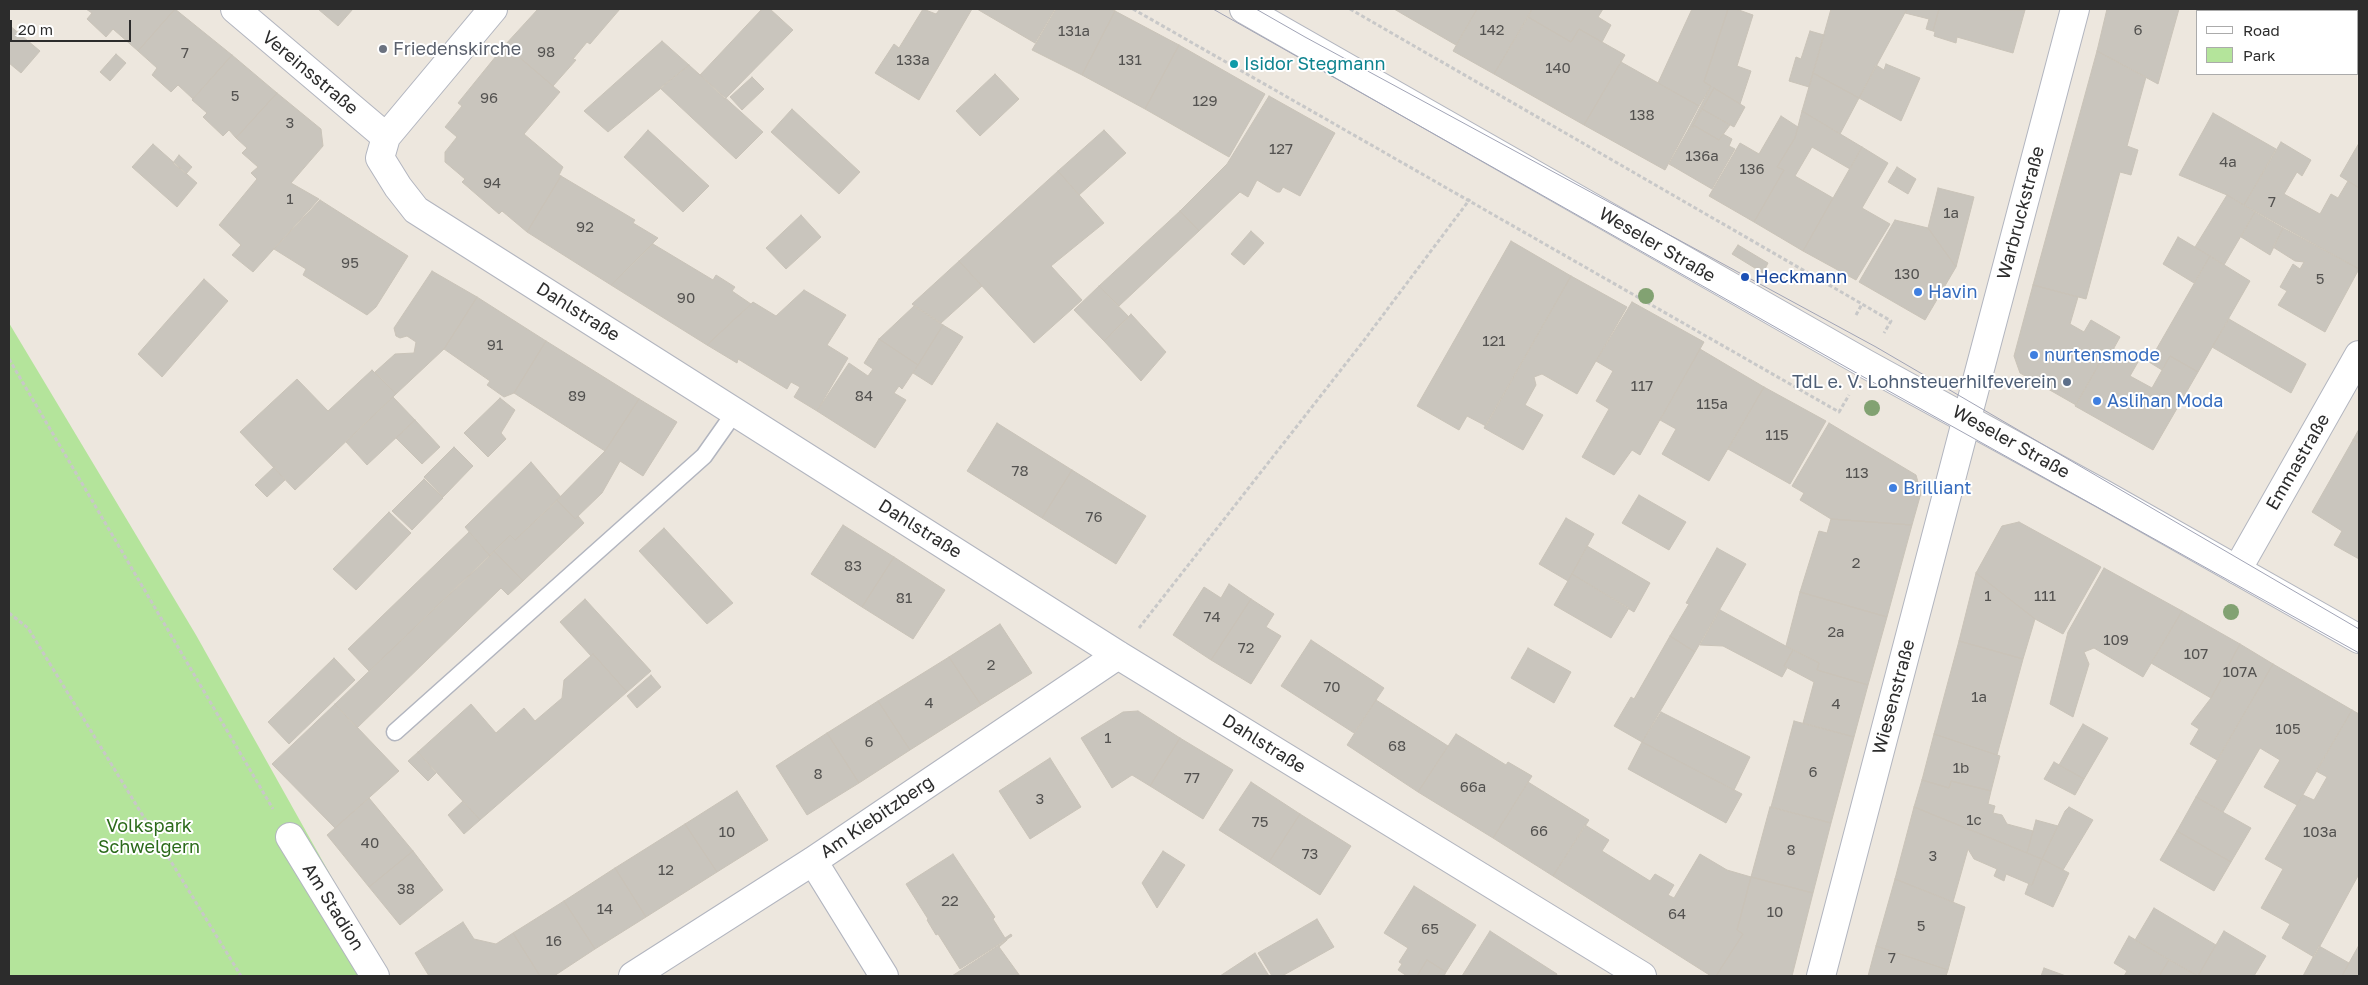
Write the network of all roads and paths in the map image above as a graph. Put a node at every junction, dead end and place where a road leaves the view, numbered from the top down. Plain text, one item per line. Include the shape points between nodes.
1 (235, 9) edge
2 (493, 9) edge
3 (1133, 9) edge
4 (1244, 9) edge
5 (1350, 9) edge
6 (2075, 9) edge
7 (386, 137) junction
8 (1470, 199) junction
9 (1862, 304) dead end
10 (2359, 355) edge
11 (9, 359) edge
12 (1866, 364) junction
13 (735, 412) junction
14 (1968, 418) junction
15 (2237, 570) junction
16 (9, 613) edge
17 (2359, 640) edge
18 (1118, 654) junction
19 (395, 732) dead end
20 (290, 837) joint
21 (813, 861) junction
22 (241, 976) edge
23 (375, 976) edge
24 (634, 976) edge
25 (884, 976) edge
26 (1642, 976) edge
27 (1821, 976) edge

1 - 7 street, Vereinsstraße
2 - 7 street, Dahlstraße
3 - 8 path
4 - 12 street, Weseler Straße
5 - 9 path
6 - 14 street, Warbruckstraße
7 - 13 street, Dahlstraße via 380,158 416,210
8 - 12 path via 1839,412
8 - 18 path
10 - 15 street, Emmastraße
11 - 20 path
12 - 14 street, Weseler Straße
13 - 18 street, Dahlstraße
13 - 19 lane via 704,456
14 - 15 street, Weseler Straße
14 - 27 street, Wiesenstraße
15 - 17 street, Weseler Straße
16 - 22 path via 28,628
18 - 21 street, Am Kiebitzberg
18 - 26 street, Dahlstraße
20 - 23 street, Am Stadion
21 - 24 street, Am Kiebitzberg
21 - 25 street

